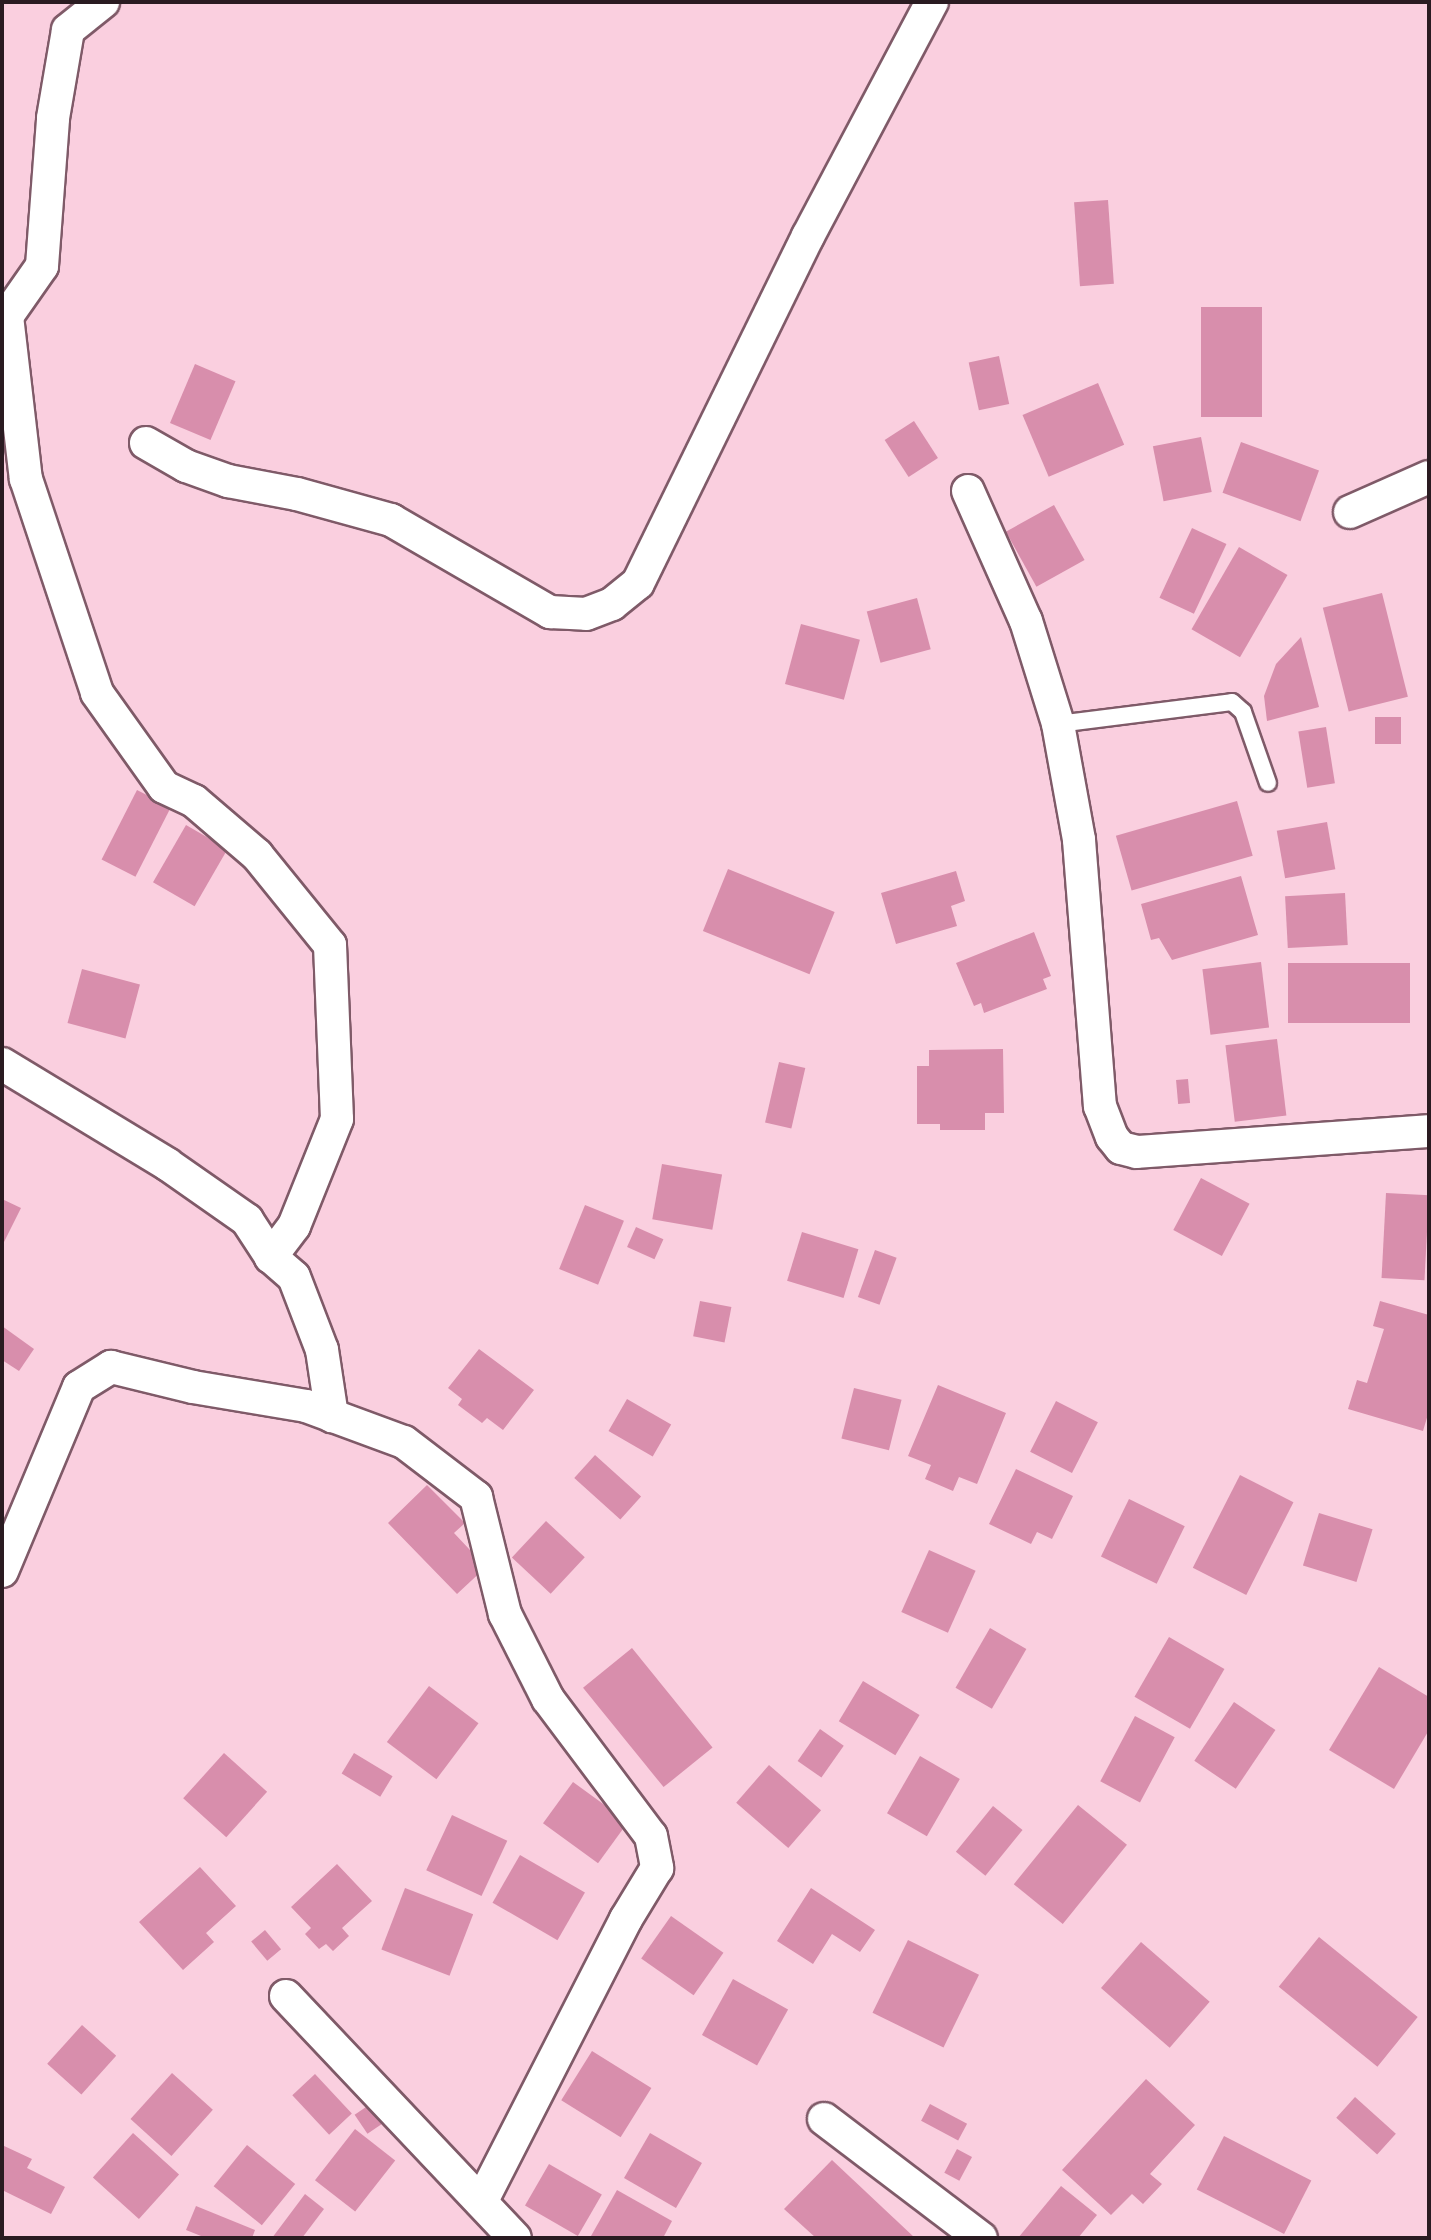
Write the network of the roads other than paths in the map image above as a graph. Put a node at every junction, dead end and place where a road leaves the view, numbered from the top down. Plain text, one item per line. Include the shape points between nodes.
1 (103, 2) edge
2 (932, 2) edge
3 (4, 315) edge
4 (146, 443) dead end
5 (1429, 477) edge
6 (14, 481) edge
7 (968, 491) dead end
8 (1350, 512) dead end
9 (1058, 724) junction
10 (1268, 783) dead end
11 (2, 1064) edge
12 (1429, 1131) edge
13 (271, 1257) junction
14 (332, 1416) junction
15 (2, 1571) edge
16 (286, 1996) dead end
17 (824, 2119) dead end
18 (481, 2202) junction
19 (515, 2238) edge
20 (982, 2238) edge

1 - 3 street via 68,30 53,118 42,266
2 - 4 street via 808,236 638,583 612,604 586,614 550,612 391,520 228,481 186,466
3 - 6 street
5 - 8 street
6 - 13 street via 96,693 164,787 194,801 257,855 330,945 337,1119 294,1226
7 - 9 street via 1026,621
9 - 10 lane via 1232,702 1243,712
9 - 12 street via 1079,840 1100,1106 1105,1125 1121,1147 1137,1152
11 - 13 street via 167,1164 247,1220
13 - 14 street via 294,1277 299,1289 322,1350
14 - 15 street via 306,1406 193,1387 111,1367 79,1387
14 - 18 street via 404,1442 476,1497 505,1614 548,1699 651,1836 655,1857 657,1868 626,1919
16 - 18 street
17 - 20 street
18 - 19 street

